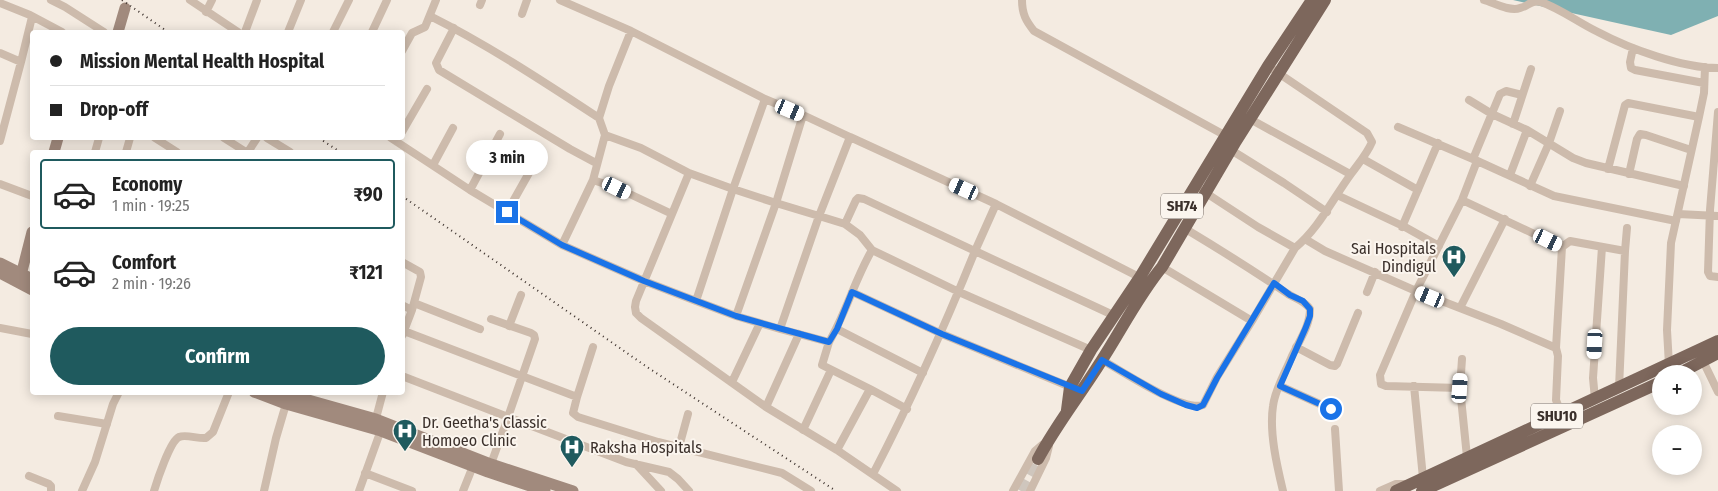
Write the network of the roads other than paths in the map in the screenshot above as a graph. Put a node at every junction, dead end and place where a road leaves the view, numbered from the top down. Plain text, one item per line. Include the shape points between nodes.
1 (51, 0) edge
2 (190, 0) edge
3 (212, 0) edge
4 (258, 0) edge
5 (301, 0) edge
6 (348, 0) edge
7 (387, 0) edge
8 (436, 0) edge
9 (528, 0) edge
10 (560, 0) edge
11 (1022, 0) edge
12 (1312, 0) edge
13 (1326, 0) edge
14 (1484, 0) edge
15 (0, 3) edge
16 (125, 8) dead end
17 (206, 12) junction
18 (522, 14) dead end
19 (430, 16) junction
20 (32, 17) junction
21 (454, 28) junction
22 (58, 30) edge
23 (101, 30) edge
24 (119, 30) edge
25 (235, 30) edge
26 (246, 30) edge
27 (289, 30) edge
28 (334, 30) edge
29 (373, 30) edge
30 (631, 31) junction
31 (405, 46) edge
32 (1633, 48) junction
33 (0, 53) edge
34 (21, 62) junction
35 (1268, 66) junction
36 (1705, 67) junction
37 (1718, 68) edge
38 (1531, 69) dead end
39 (1279, 74) junction
40 (1704, 83) junction
41 (427, 88) dead end
42 (1522, 95) junction
43 (765, 99) junction
44 (1469, 100) dead end
45 (1560, 111) dead end
46 (1718, 112) edge
47 (1492, 114) junction
48 (803, 115) junction
49 (1699, 117) junction
50 (599, 118) junction
51 (1250, 119) junction
52 (3, 122) edge
53 (1513, 124) junction
54 (405, 127) edge
55 (1398, 127) dead end
56 (453, 128) dead end
57 (1527, 130) junction
58 (500, 134) dead end
59 (605, 135) junction
60 (850, 137) junction
61 (158, 140) edge
62 (227, 140) edge
63 (270, 140) edge
64 (397, 140) edge
65 (0, 141) edge
66 (1231, 142) junction
67 (1438, 143) junction
68 (1549, 143) junction
69 (173, 150) edge
70 (244, 150) edge
71 (287, 150) edge
72 (1691, 150) junction
73 (1717, 151) edge
74 (538, 157) dead end
75 (1363, 159) junction
76 (1475, 160) junction
77 (596, 163) junction
78 (433, 165) junction
79 (1608, 169) junction
80 (689, 172) junction
81 (1350, 174) junction
82 (1629, 174) junction
83 (1510, 175) junction
84 (593, 180) junction
85 (0, 184) edge
86 (1530, 186) junction
87 (1684, 186) junction
88 (733, 189) junction
89 (470, 190) junction
90 (1200, 190) junction
91 (1418, 190) junction
92 (1715, 194) edge
93 (30, 195) edge
94 (1337, 195) junction
95 (1462, 200) junction
96 (776, 203) junction
97 (996, 204) junction
98 (507, 212) junction
99 (1327, 212) junction
100 (672, 214) junction
101 (819, 216) junction
102 (1714, 216) edge
103 (1677, 218) junction
104 (1505, 219) junction
105 (845, 224) junction
106 (1402, 227) junction
107 (1184, 228) junction
108 (1627, 228) dead end
109 (1305, 239) junction
110 (30, 240) edge
111 (562, 245) junction
112 (1439, 246) junction
113 (1562, 247) junction
114 (1602, 247) junction
115 (1295, 248) junction
116 (872, 250) junction
117 (975, 251) junction
118 (1625, 251) junction
119 (0, 263) edge
120 (405, 264) edge
121 (1162, 266) junction
122 (1375, 272) junction
123 (0, 273) edge
124 (1718, 277) edge
125 (20, 278) junction
126 (30, 279) edge
127 (1144, 280) junction
128 (644, 281) junction
129 (1274, 283) junction
130 (30, 288) edge
131 (1416, 291) junction
132 (852, 292) junction
133 (958, 292) junction
134 (1367, 292) dead end
135 (521, 295) dead end
136 (696, 301) junction
137 (405, 306) edge
138 (413, 307) junction
139 (1460, 308) junction
140 (1358, 313) dead end
141 (1113, 315) junction
142 (736, 316) junction
143 (491, 319) dead end
144 (1252, 321) junction
145 (760, 323) junction
146 (509, 326) junction
147 (0, 328) edge
148 (405, 329) edge
149 (480, 329) dead end
150 (780, 329) junction
151 (837, 329) junction
152 (30, 334) edge
153 (799, 334) junction
154 (942, 334) junction
155 (405, 335) edge
156 (1718, 341) edge
157 (829, 342) junction
158 (593, 347) dead end
159 (1296, 347) junction
160 (1556, 348) junction
161 (1091, 350) junction
162 (1718, 353) edge
163 (1462, 359) dead end
164 (1102, 360) junction
165 (1703, 360) junction
166 (1672, 365) edge
167 (1679, 365) edge
168 (1686, 365) edge
169 (831, 370) junction
170 (923, 373) junction
171 (521, 376) junction
172 (1652, 376) edge
173 (405, 377) edge
174 (732, 382) junction
175 (1280, 386) junction
176 (1414, 386) junction
177 (1652, 386) edge
178 (1460, 388) junction
179 (1619, 388) junction
180 (870, 389) junction
181 (1076, 389) junction
182 (1718, 392) edge
183 (116, 395) edge
184 (229, 395) edge
185 (262, 395) edge
186 (289, 395) edge
187 (383, 395) edge
188 (577, 397) junction
189 (1595, 399) junction
190 (286, 404) junction
191 (766, 406) junction
192 (907, 409) junction
193 (1331, 409) dead end
194 (688, 414) dead end
195 (1562, 414) junction
196 (58, 416) dead end
197 (508, 417) junction
198 (106, 424) junction
199 (378, 425) junction
200 (1567, 426) junction
201 (1335, 429) dead end
202 (803, 430) junction
203 (1050, 437) junction
204 (679, 447) junction
205 (837, 450) junction
206 (1467, 457) junction
207 (1038, 459) tunnel mouth
208 (491, 464) junction
209 (636, 464) junction
210 (473, 466) junction
211 (365, 472) junction
212 (873, 474) junction
213 (29, 476) dead end
214 (528, 484) edge
215 (1411, 484) junction
216 (1423, 484) edge
217 (51, 491) edge
218 (82, 491) edge
219 (154, 491) edge
220 (264, 491) edge
221 (359, 491) edge
222 (412, 491) edge
223 (463, 491) edge
224 (545, 491) edge
225 (573, 491) edge
226 (661, 491) edge
227 (689, 491) edge
228 (811, 491) edge
229 (897, 491) edge
230 (1014, 491) edge
231 (1030, 491) edge
232 (1283, 491) edge
233 (1339, 491) edge
234 (1380, 491) edge
235 (1396, 491) edge

1 - 23 street
2 - 17 street
3 - 17 street
4 - 26 street
5 - 27 street
6 - 28 street
7 - 29 street
8 - 19 street
9 - 18 street
10 - 30 street
11 - 66 street via 1025,20 1034,31
12 - 35 main road, SH74
13 - 39 main road, SH74
14 - 32 street via 1514,9 1520,9 1531,1 1543,3
15 - 20 street
16 - 24 main road
17 - 25 street
19 - 21 street
19 - 31 street via 425,27 412,34
20 - 22 street
20 - 34 street
21 - 50 street
21 - 77 street via 436,63 439,70
30 - 43 street
30 - 50 street
32 - 36 street
32 - 40 street via 1630,62 1634,70
33 - 34 street
34 - 52 street
35 - 39 street
35 - 66 main road, SH74
36 - 37 street
36 - 40 street
38 - 42 street
39 - 51 main road, SH74
39 - 75 street via 1367,133 1372,142
40 - 49 street
41 - 54 street
42 - 47 street via 1506,91 1500,94
42 - 53 street
43 - 48 street
43 - 88 street
44 - 47 street
45 - 68 street
46 - 73 street
47 - 53 street
47 - 76 street
48 - 60 street
48 - 96 street
49 - 72 street
49 - 79 street via 1628,103
50 - 59 street
51 - 66 main road, SH74
51 - 81 street
52 - 65 street
53 - 57 street
55 - 67 street
56 - 78 street
57 - 68 street
57 - 83 street
58 - 89 street
59 - 77 street
59 - 80 street
60 - 97 street
60 - 101 street
61 - 69 street
62 - 70 street
63 - 71 street
64 - 78 street
66 - 90 main road, SH74
66 - 99 street
67 - 76 street
67 - 91 street
68 - 79 street via 1573,158
68 - 86 street
72 - 82 street via 1640,134
72 - 87 street
73 - 92 street
74 - 98 street
75 - 81 street
75 - 91 street
76 - 83 street
76 - 95 street
77 - 84 street
78 - 89 street
79 - 82 street
80 - 88 street
80 - 100 street
81 - 94 street
82 - 87 street
83 - 86 street
84 - 100 street
84 - 111 street
85 - 93 street
86 - 103 street via 1554,196
87 - 103 street
88 - 96 street
88 - 136 street
89 - 98 street
90 - 107 main road, SH74
90 - 115 street
90 - 127 main road, SH74
91 - 106 street
92 - 102 street
94 - 99 street
94 - 106 street
95 - 104 street
95 - 112 street
96 - 101 street
96 - 142 street
97 - 117 street
97 - 127 street
98 - 111 street
99 - 109 street
100 - 128 street
101 - 105 street
101 - 150 street
102 - 103 street
102 - 124 street via 1708,272 1710,276
103 - 166 street via 1671,242 1667,330
104 - 113 street
104 - 139 street
105 - 116 street
105 - 117 street via 856,200 861,198
106 - 112 street
107 - 121 main road, SH74
107 - 129 street
108 - 118 street
109 - 115 street
109 - 122 street
110 - 125 main road
111 - 128 street
112 - 131 street
113 - 114 street via 1570,241
113 - 160 street
114 - 118 street
114 - 189 street via 1593,378
115 - 129 street
116 - 132 street
116 - 133 street
117 - 133 street
117 - 141 street
118 - 179 street
119 - 125 main road
120 - 138 street via 420,272 421,277
121 - 127 main road, SH74
121 - 144 street
122 - 131 street
122 - 134 street
123 - 125 main road
125 - 126 main road
125 - 130 main road
127 - 141 main road, SH74
127 - 164 main road, SH74
128 - 136 street
128 - 174 street via 635,307 641,318
129 - 144 street
129 - 159 street via 1310,309
131 - 139 street
131 - 176 street via 1380,375 1381,384 1386,386
132 - 151 street
132 - 154 street
133 - 154 street
133 - 161 street
135 - 146 street
136 - 142 street
137 - 138 street
138 - 148 street
138 - 149 street
139 - 160 street
140 - 159 street via 1335,366
141 - 161 main road, SH74
142 - 145 street
143 - 146 street
144 - 164 street via 1203,405 1197,408 1161,394
145 - 150 street
145 - 174 street
146 - 171 street via 531,333 535,339
147 - 152 street
150 - 153 street
151 - 157 street
151 - 170 street
153 - 157 street
153 - 191 street
154 - 170 street
154 - 181 street
155 - 171 street
156 - 167 main road, SHU10
157 - 169 street via 822,366
158 - 188 street
159 - 175 street
160 - 195 street via 1556,400
161 - 181 main road, SH74
162 - 165 main road, SHU10
163 - 178 street
164 - 181 main road, SH74
165 - 168 main road, SHU10
165 - 182 street
169 - 180 street
169 - 202 street
170 - 192 street
171 - 188 street
171 - 197 street
172 - 179 main road, SHU10
173 - 197 street
174 - 191 street
175 - 193 street
175 - 232 street via 1273,406 1272,428
176 - 178 street
176 - 216 street
177 - 200 main road, SHU10
178 - 206 street
179 - 189 main road, SHU10
180 - 192 street
180 - 205 street
181 - 203 main road, SH74
183 - 198 street
184 - 219 street via 213,432 206,438 181,436 175,440
185 - 190 main road
186 - 199 main road
187 - 199 street
188 - 204 street via 574,413 578,417
189 - 195 main road, SHU10
190 - 199 main road
190 - 220 street
191 - 202 street
192 - 212 street
194 - 204 street
195 - 200 street
195 - 206 main road, SHU10
196 - 198 street
197 - 208 street
197 - 209 street
198 - 218 street
199 - 208 main road
199 - 210 main road
199 - 211 street
200 - 216 main road, SHU10
201 - 233 street
202 - 205 street
203 - 207 main road, SH74
203 - 230 street via 1035,451
203 - 231 street via 1046,458
204 - 228 street via 782,473
205 - 212 street
206 - 216 main road, SHU10
208 - 214 main road
209 - 226 street
209 - 227 street via 668,472
210 - 214 main road
210 - 223 street
211 - 221 street
211 - 222 street
212 - 229 street
213 - 217 street via 49,484
214 - 224 main road
214 - 225 main road
215 - 216 main road, SHU10
215 - 234 street via 1396,484
215 - 235 main road, SHU10

